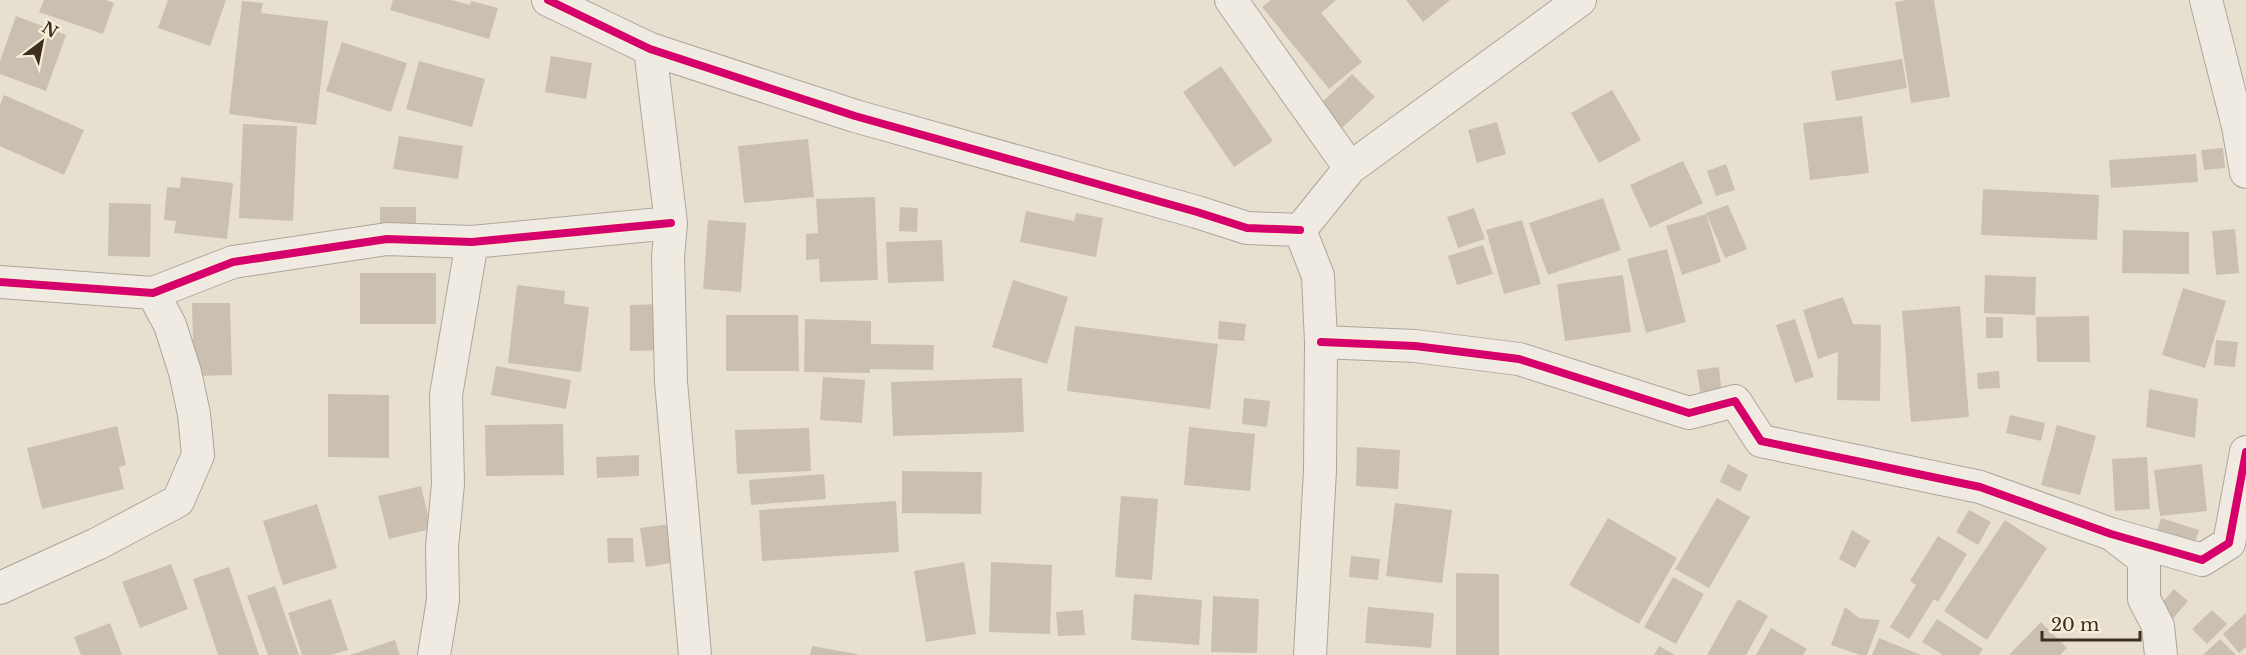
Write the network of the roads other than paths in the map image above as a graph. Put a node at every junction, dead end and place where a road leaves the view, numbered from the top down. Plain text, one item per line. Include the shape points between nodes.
1 (548, 0) edge
2 (1231, 0) edge
3 (1580, 0) edge
4 (2206, 0) edge
5 (650, 49) junction
6 (1350, 168) junction
7 (2246, 172) edge
8 (671, 223) junction
9 (1300, 230) junction
10 (472, 242) junction
11 (0, 282) edge
12 (153, 293) junction
13 (1321, 342) junction
14 (2246, 452) edge
15 (2111, 534) junction
16 (0, 588) edge
17 (434, 655) edge
18 (695, 655) edge
19 (1310, 655) edge
20 (2161, 655) edge

1 - 5 street
2 - 6 street
3 - 6 street
4 - 7 street
5 - 8 street
5 - 9 street via 855,116 1247,228
6 - 9 street
8 - 10 street
8 - 18 street via 671,382
9 - 13 street via 1318,276
10 - 12 street via 387,239 233,262
10 - 17 street via 446,395 448,484 442,600
11 - 12 street
12 - 16 street via 170,325 194,414 198,456 178,501 98,544
13 - 15 street via 1415,346 1519,359 1689,413 1735,401 1761,441 1980,487
13 - 19 street via 1320,470
14 - 15 street via 2229,543 2202,560
15 - 20 street via 2144,559 2144,599 2158,626

